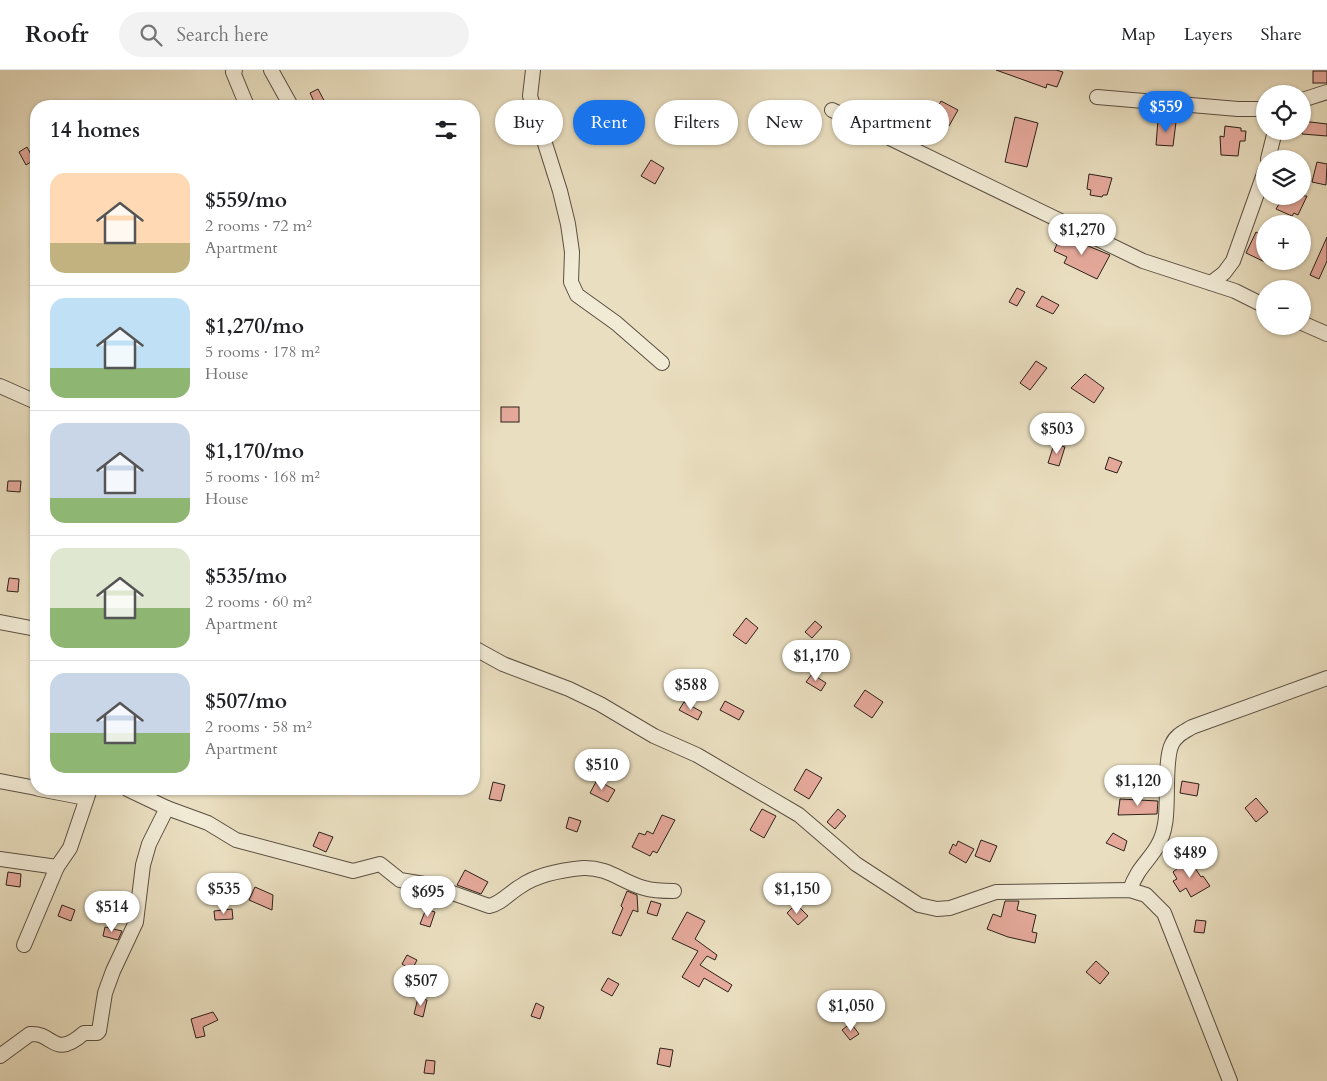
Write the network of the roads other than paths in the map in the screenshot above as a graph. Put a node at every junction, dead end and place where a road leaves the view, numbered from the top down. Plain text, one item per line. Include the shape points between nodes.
1 (270, 70) edge
2 (533, 70) edge
3 (232, 71) edge
4 (1327, 92) edge
5 (1097, 97) dead end
6 (1311, 97) edge
7 (244, 100) edge
8 (288, 100) edge
9 (1256, 109) edge
10 (905, 145) edge
11 (1256, 196) edge
12 (1210, 283) junction
13 (1256, 302) edge
14 (1311, 327) edge
15 (1327, 334) edge
16 (662, 363) dead end
17 (0, 386) edge
18 (30, 399) edge
19 (0, 622) edge
20 (30, 628) edge
21 (480, 651) edge
22 (1327, 678) edge
23 (0, 781) edge
24 (30, 787) edge
25 (87, 795) edge
26 (140, 795) edge
27 (167, 808) junction
28 (0, 859) edge
29 (57, 867) junction
30 (1130, 890) junction
31 (674, 891) dead end
32 (24, 945) dead end
33 (0, 1056) edge
34 (1230, 1081) edge

1 - 8 street
2 - 16 street via 530,96 568,224 572,252 571,282 577,295
3 - 7 street
4 - 6 street
5 - 9 street
10 - 12 street via 1143,260
11 - 12 street via 1233,261
12 - 13 street
14 - 15 street
17 - 18 street
19 - 20 street
21 - 30 street via 503,664 569,689 654,736 697,755 799,815 856,864 919,905 950,908 996,892
22 - 30 street via 1179,734 1168,758 1167,815 1163,835 1157,850 1135,875
23 - 24 street
25 - 29 street via 70,848
26 - 27 street
27 - 31 street via 208,823 236,840 352,870 380,864 400,880 430,885 489,906 496,905 522,885 541,876 582,868 613,872 644,888
27 - 33 street via 149,844 136,922 112,971 99,1031 84,1033 66,1045 30,1034
28 - 29 street
29 - 32 street
30 - 34 street via 1146,895 1164,914

